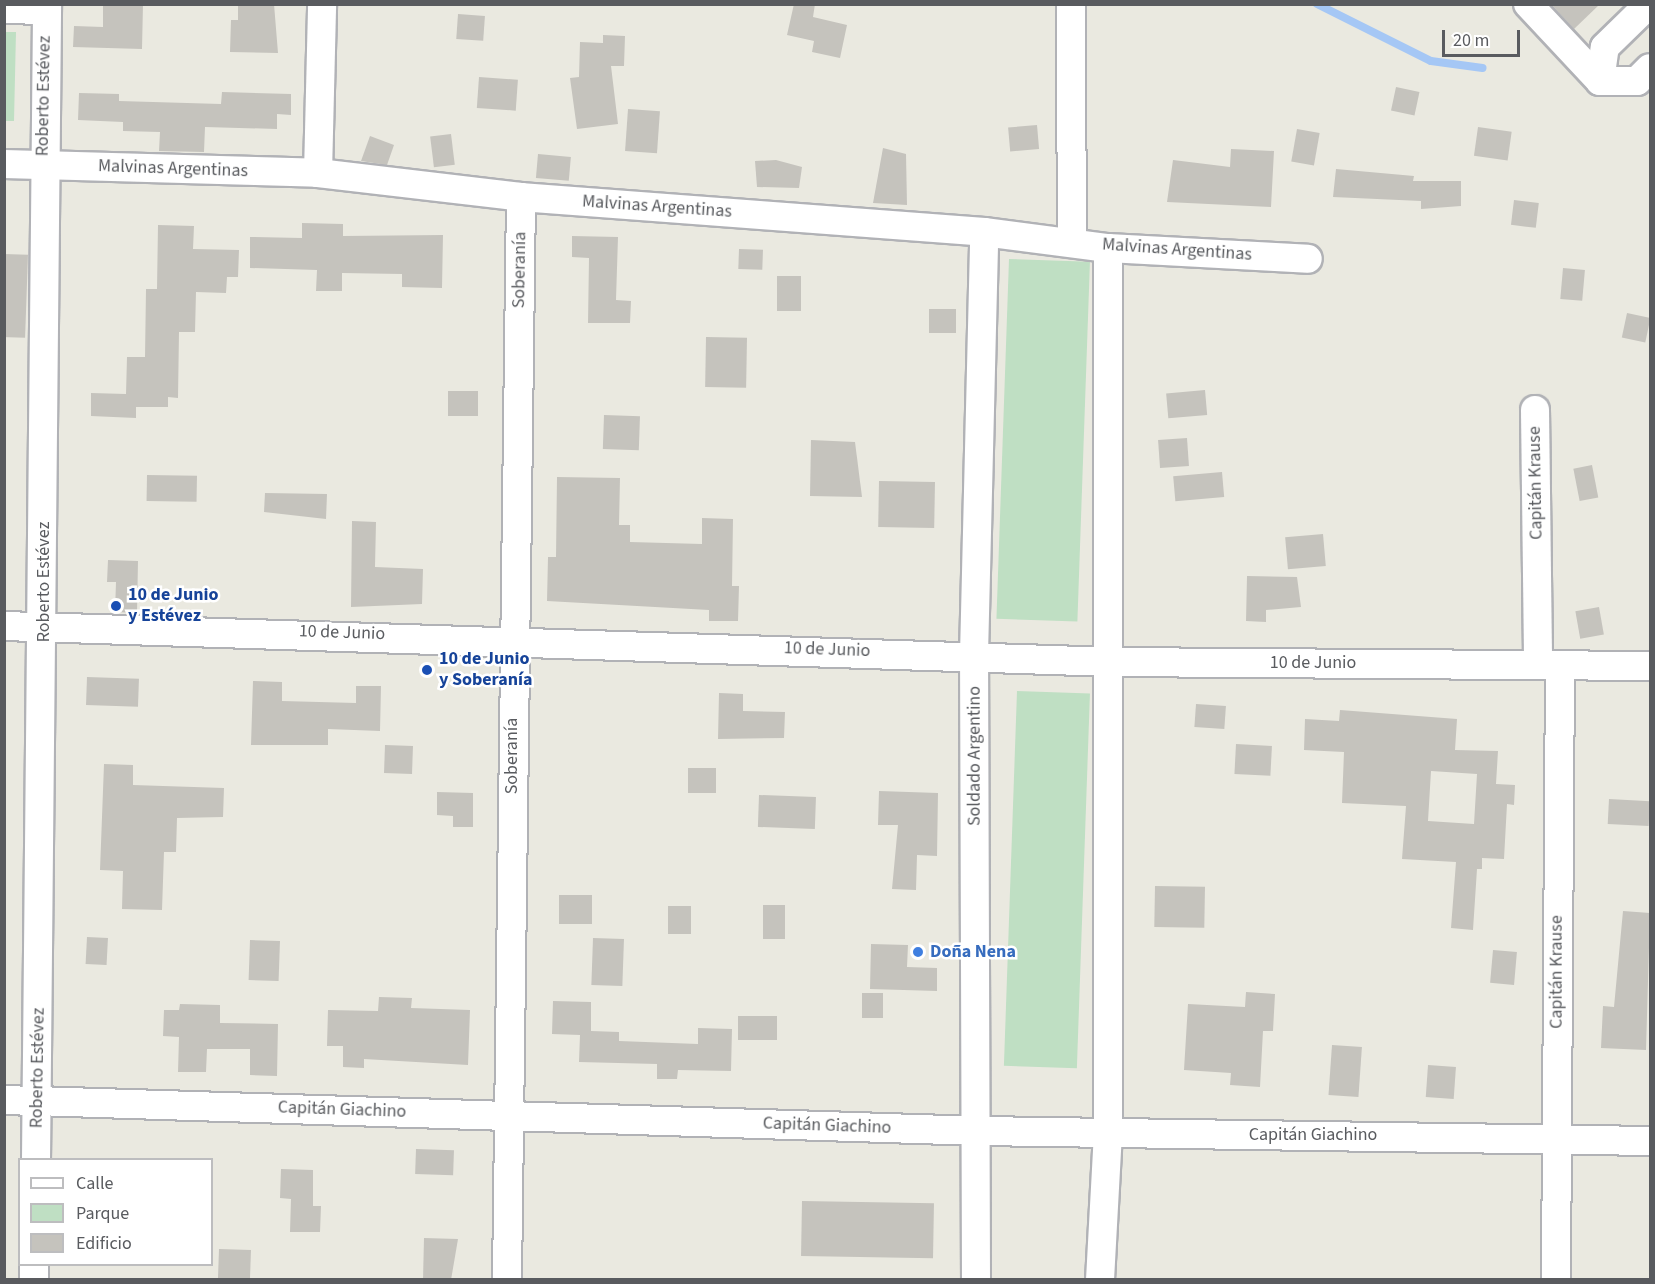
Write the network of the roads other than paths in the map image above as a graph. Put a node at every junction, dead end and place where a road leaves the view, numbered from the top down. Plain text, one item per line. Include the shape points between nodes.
1 (322, 4) edge
2 (1071, 4) edge
3 (1528, 4) edge
4 (1649, 4) edge
5 (46, 7) edge
6 (4, 9) edge
7 (1650, 68) edge
8 (1600, 81) junction
9 (4, 164) edge
10 (43, 165) junction
11 (318, 173) junction
12 (521, 197) junction
13 (984, 232) junction
14 (1072, 240) junction
15 (1108, 248) junction
16 (1308, 259) dead end
17 (1535, 410) dead end
18 (44, 625) junction
19 (4, 626) edge
20 (513, 640) junction
21 (974, 655) junction
22 (1110, 662) junction
23 (1549, 664) junction
24 (1650, 666) edge
25 (4, 1100) edge
26 (38, 1100) junction
27 (509, 1115) junction
28 (978, 1131) junction
29 (1108, 1134) junction
30 (1556, 1137) junction
31 (1650, 1141) edge
32 (36, 1158) edge
33 (507, 1280) edge
34 (976, 1280) edge
35 (1100, 1280) edge
36 (1556, 1280) edge

1 - 11 street
2 - 14 street
3 - 8 street
4 - 8 street via 1605,47
5 - 6 street
5 - 10 street, Roberto Estévez
7 - 8 street via 1637,81
9 - 10 street, Malvinas Argentinas
10 - 11 street, Malvinas Argentinas
10 - 18 street, Roberto Estévez
11 - 12 street, Malvinas Argentinas
12 - 13 street, Malvinas Argentinas
12 - 20 street, Soberanía
13 - 14 street, Malvinas Argentinas
13 - 21 street, Soldado Argentino
14 - 15 street, Malvinas Argentinas
15 - 16 street, Malvinas Argentinas
15 - 22 street
17 - 23 street, Capitán Krause
18 - 19 street, 10 de Junio
18 - 20 street, 10 de Junio
18 - 26 street, Roberto Estévez
20 - 21 street, 10 de Junio
20 - 27 street, Soberanía
21 - 22 street, 10 de Junio
21 - 28 street, Soldado Argentino
22 - 23 street, 10 de Junio
22 - 29 street
23 - 24 street, 10 de Junio
23 - 30 street, Capitán Krause
25 - 26 street, Capitán Giachino
26 - 27 street, Capitán Giachino
26 - 32 street, Roberto Estévez
27 - 28 street, Capitán Giachino
27 - 33 street, Soberanía
28 - 29 street, Capitán Giachino
28 - 34 street, Soldado Argentino
29 - 30 street, Capitán Giachino
29 - 35 street
30 - 31 street, Capitán Giachino
30 - 36 street, Capitán Krause

